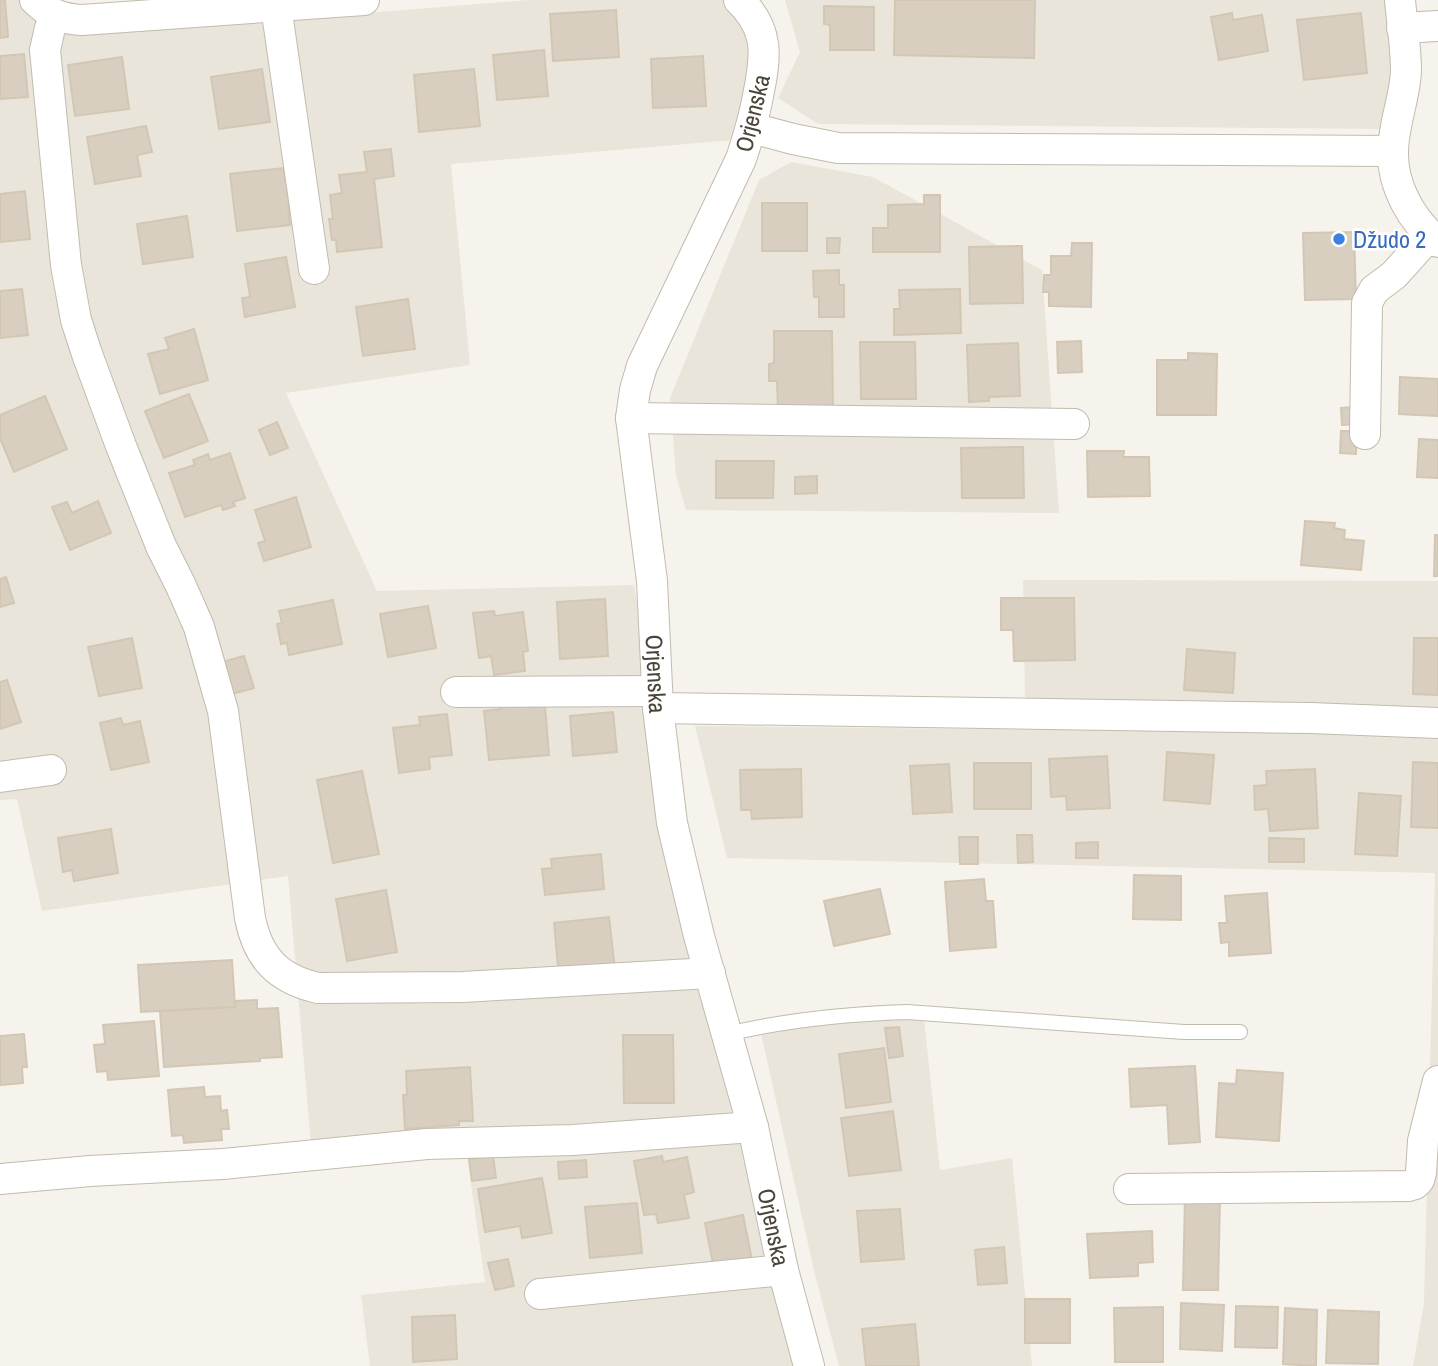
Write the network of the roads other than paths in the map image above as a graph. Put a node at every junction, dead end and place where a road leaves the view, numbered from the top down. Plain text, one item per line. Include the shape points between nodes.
1 (364, 0) edge
2 (739, 0) edge
3 (276, 6) junction
4 (45, 8) edge
5 (1401, 14) edge
6 (1438, 26) edge
7 (752, 128) junction
8 (1392, 151) junction
9 (1434, 238) edge
10 (314, 269) dead end
11 (631, 418) junction
12 (1074, 424) dead end
13 (1365, 434) dead end
14 (456, 692) dead end
15 (658, 699) junction
16 (1438, 723) edge
17 (51, 770) dead end
18 (0, 777) edge
19 (710, 973) junction
20 (1240, 1032) dead end
21 (727, 1034) junction
22 (1438, 1081) edge
23 (753, 1128) junction
24 (0, 1179) edge
25 (1129, 1189) dead end
26 (783, 1270) junction
27 (540, 1294) dead end
28 (809, 1366) edge

1 - 3 street
2 - 7 street, Orjenska via 757,22 765,54
3 - 4 street via 82,20 66,19
3 - 10 street
4 - 19 street via 66,265 76,320 121,446 199,628 223,711 250,918 263,955 281,973 318,988 463,987
5 - 6 street
5 - 8 street via 1406,72
7 - 8 street via 838,148
7 - 11 street, Orjenska via 642,366
8 - 9 street via 1404,199
9 - 13 street via 1374,290 1367,303
11 - 12 street
11 - 15 street, Orjenska via 652,581
14 - 15 street
15 - 16 street
15 - 19 street, Orjenska via 673,823
17 - 18 street
19 - 21 street, Orjenska
20 - 21 lane via 907,1012
21 - 23 street, Orjenska
22 - 25 street via 1415,1184
23 - 24 street via 427,1144
23 - 26 street, Orjenska
26 - 27 street
26 - 28 street, Orjenska

